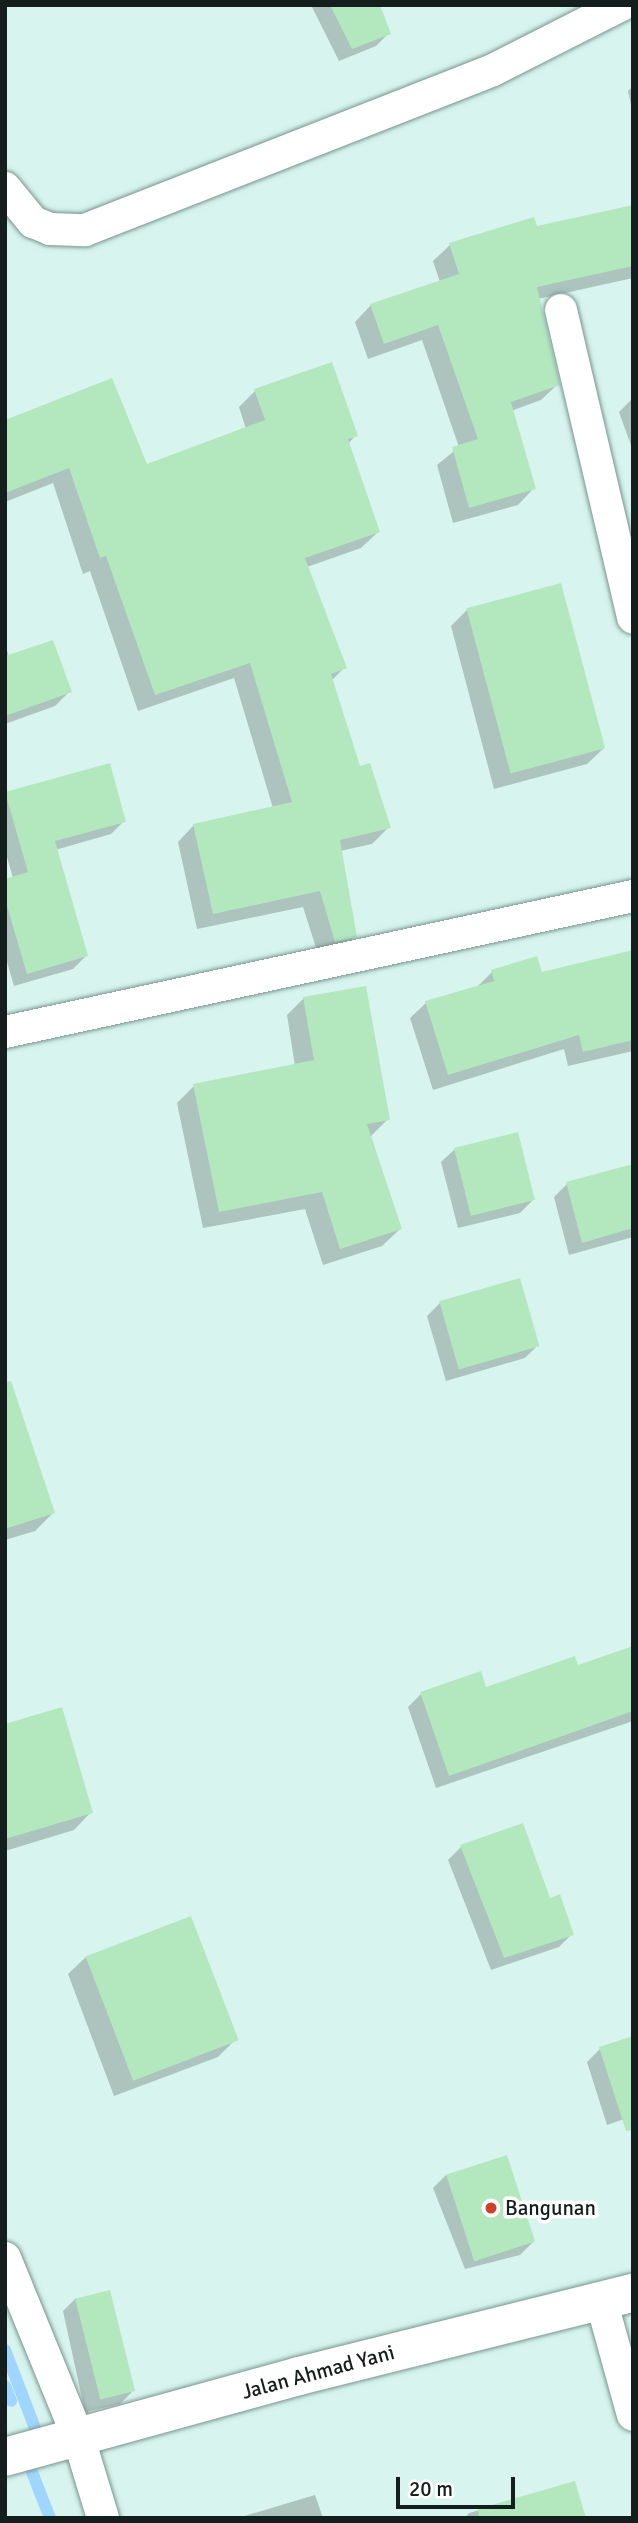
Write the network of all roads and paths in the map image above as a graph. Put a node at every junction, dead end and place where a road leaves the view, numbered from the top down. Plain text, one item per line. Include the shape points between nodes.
1 (621, 5) edge
2 (5, 188) edge
3 (561, 310) dead end
4 (633, 618) edge
5 (633, 896) edge
6 (5, 1032) edge
7 (5, 2258) edge
8 (617, 2296) edge
9 (633, 2415) edge
10 (72, 2440) junction
11 (12, 2455) edge
12 (103, 2518) edge

1 - 2 street via 494,70 85,230 50,229 33,222
3 - 4 street
5 - 6 street
7 - 10 street
8 - 9 street
8 - 10 highway, Jalan Ahmad Yani via 299,2376
10 - 11 highway, Jalan Ahmad Yani
10 - 12 street

